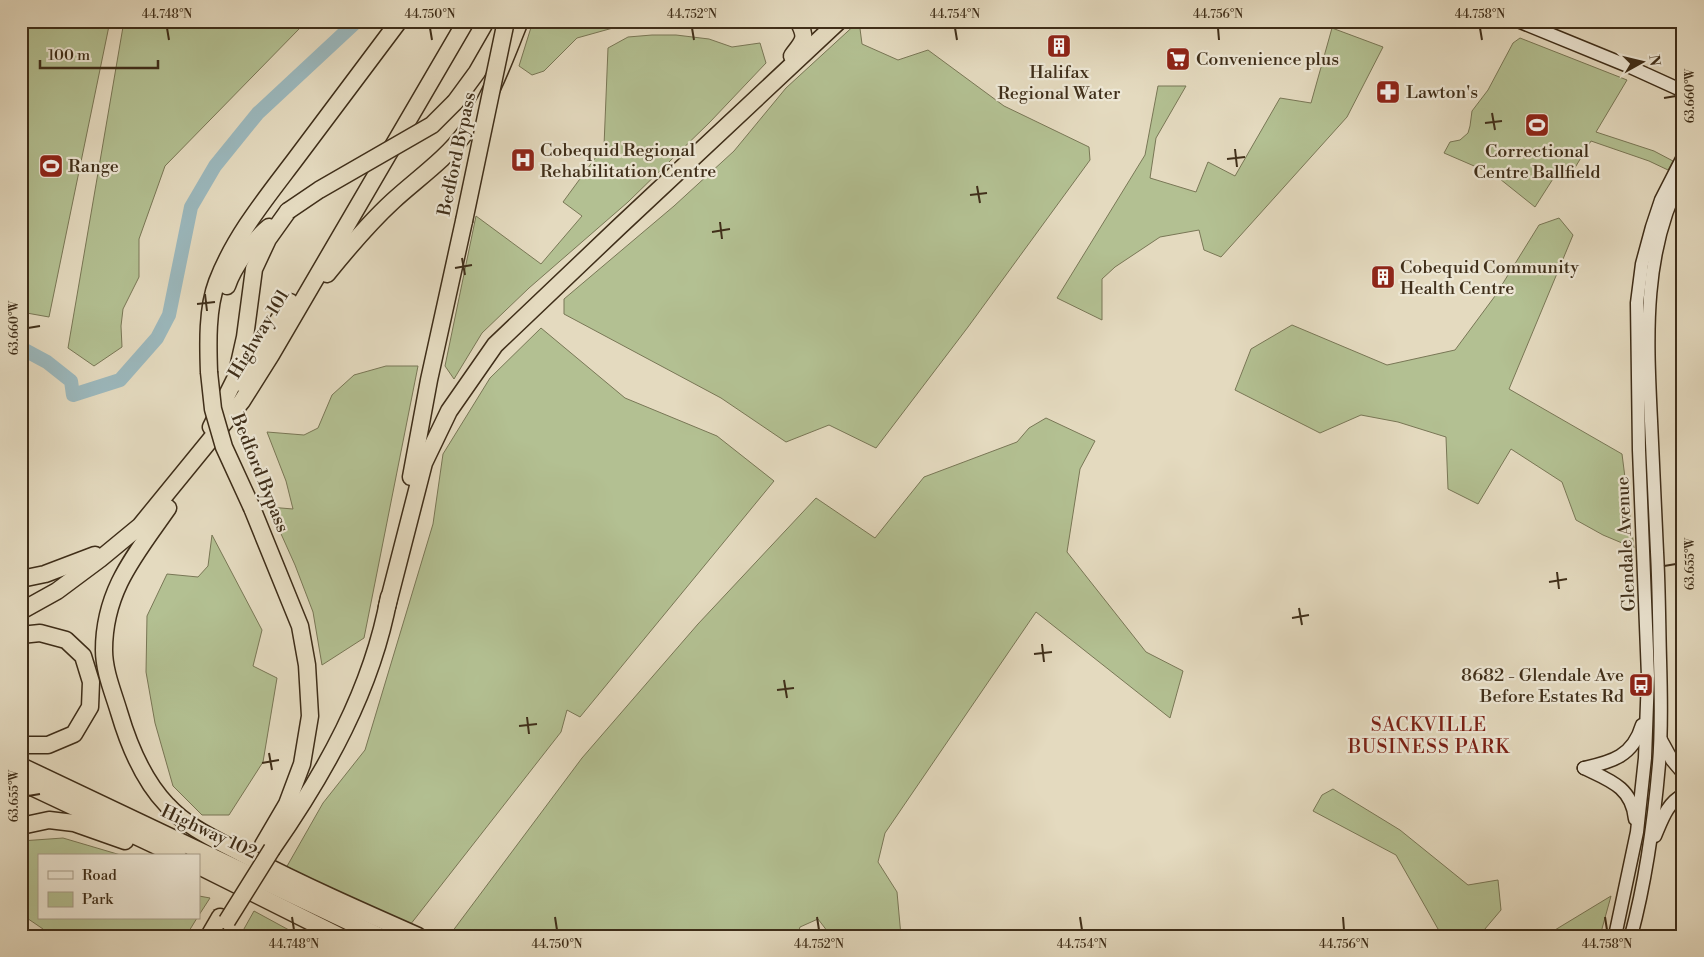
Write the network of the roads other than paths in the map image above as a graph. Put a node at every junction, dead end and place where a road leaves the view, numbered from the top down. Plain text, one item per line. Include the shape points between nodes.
1 (399, 21) edge
2 (454, 21) edge
3 (466, 21) edge
4 (506, 21) edge
5 (520, 21) edge
6 (798, 21) edge
7 (839, 21) edge
8 (1518, 21) edge
9 (774, 82) junction
10 (1681, 92) edge
11 (1683, 157) edge
12 (1683, 175) edge
13 (288, 211) junction
14 (297, 310) junction
15 (209, 372) junction
16 (242, 401) junction
17 (206, 438) junction
18 (95, 555) junction
19 (21, 579) edge
20 (21, 604) edge
21 (387, 607) junction
22 (21, 611) edge
23 (21, 635) edge
24 (1647, 708) junction
25 (1660, 738) junction
26 (21, 745) edge
27 (21, 766) edge
28 (1683, 773) edge
29 (21, 782) edge
30 (1683, 795) edge
31 (21, 826) edge
32 (1637, 832) junction
33 (268, 847) junction
34 (1649, 852) junction
35 (159, 854) edge
36 (174, 854) edge
37 (200, 867) edge
38 (223, 919) junction
39 (356, 924) junction
40 (208, 936) edge
41 (218, 936) edge
42 (339, 936) edge
43 (379, 936) edge
44 (391, 936) edge
45 (418, 936) edge
46 (1615, 936) edge
47 (1631, 936) edge

1 - 15 highway, Bedford Bypass via 271,192 227,260 216,283 208,326
2 - 17 highway, Highway 101 via 300,286
3 - 14 highway, Highway 101
4 - 13 highway, bridge via 477,72 455,102 432,125
4 - 21 highway, Bedford Bypass, bridge via 429,380
5 - 14 highway via 490,96 464,134 361,233
6 - 9 highway via 804,38
7 - 9 highway
8 - 10 main road via 1635,69
9 - 21 highway via 495,345 449,410 424,464
11 - 24 main road, Glendale Avenue via 1661,200 1652,227 1642,264 1637,303
12 - 25 main road, Glendale Avenue via 1668,206 1661,231 1648,304 1659,609
13 - 15 highway via 262,233 230,277 221,304
13 - 17 highway via 268,239 254,269 236,378
14 - 16 highway, Highway 101
15 - 33 highway, Bedford Bypass, bridge via 213,410 224,447 300,626 307,665 310,716 302,764
16 - 22 highway, Highway 101 via 140,526 57,590
16 - 45 highway via 125,568 114,593 106,622 104,651 125,734 156,792 167,806 196,829 259,863
17 - 18 highway, Highway 101 via 154,500
18 - 19 highway via 45,574
18 - 20 highway, Highway 101
21 - 33 highway, Bedford Bypass via 363,686 343,733 295,816
23 - 26 highway via 40,633 66,640 82,656 91,682 90,707 74,734 48,745
24 - 32 main road, Glendale Avenue
24 - 32 main road via 1637,741 1625,753 1609,762 1584,768 1623,789 1632,804
25 - 28 main road
25 - 34 main road, Glendale Avenue
27 - 39 highway, Highway 102
29 - 36 highway, Highway 102
30 - 34 main road via 1674,800 1665,812
31 - 35 highway via 49,820 74,823
32 - 46 main road, Glendale Avenue
33 - 38 highway, Bedford Bypass, bridge
34 - 47 main road, Glendale Avenue
37 - 42 highway, Highway 102
38 - 40 highway, Bedford Bypass
38 - 41 highway, Bedford Bypass
39 - 43 highway, Highway 102
39 - 44 highway

